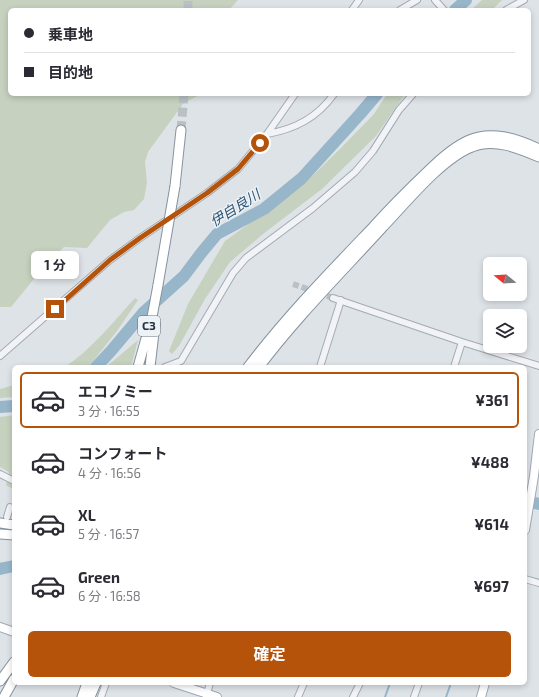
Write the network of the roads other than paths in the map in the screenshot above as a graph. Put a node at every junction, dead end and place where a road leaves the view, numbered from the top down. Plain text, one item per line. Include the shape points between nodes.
1 (417, 0) edge
2 (435, 0) edge
3 (524, 0) edge
4 (405, 8) edge
5 (442, 8) edge
6 (510, 8) edge
7 (294, 96) edge
8 (333, 96) edge
9 (411, 96) edge
10 (182, 130) tunnel mouth
11 (268, 134) junction
12 (539, 149) edge
13 (539, 157) edge
14 (158, 285) junction
15 (333, 298) tunnel mouth
16 (341, 300) junction
17 (462, 342) junction
18 (0, 356) edge
19 (139, 365) edge
20 (150, 365) edge
21 (170, 365) edge
22 (250, 365) edge
23 (261, 365) edge
24 (321, 365) edge
25 (455, 365) edge
26 (539, 366) edge
27 (539, 434) edge
28 (0, 474) edge
29 (538, 477) edge
30 (12, 480) edge
31 (10, 507) dead end
32 (3, 520) edge
33 (527, 520) edge
34 (0, 534) edge
35 (12, 535) edge
36 (527, 580) edge
37 (539, 583) edge
38 (0, 627) edge
39 (12, 631) edge
40 (12, 665) edge
41 (0, 681) edge
42 (12, 683) edge
43 (86, 685) edge
44 (95, 685) edge
45 (105, 685) edge
46 (179, 685) edge
47 (209, 685) edge
48 (303, 685) edge
49 (359, 685) edge
50 (418, 685) edge
51 (484, 685) edge
52 (206, 695) edge
53 (4, 697) edge
54 (82, 697) edge
55 (90, 697) edge
56 (101, 697) edge
57 (217, 697) edge
58 (298, 697) edge
59 (353, 697) edge
60 (414, 697) edge
61 (481, 697) edge

1 - 4 street
2 - 5 street
3 - 6 street
7 - 11 street
8 - 11 street via 312,116 285,131
9 - 21 street via 355,172 313,208 246,258 233,273 181,361
10 - 14 highway, C3, bridge
11 - 18 street via 238,169 110,260
12 - 22 highway via 511,138 488,135 470,140 451,151 406,191 279,328
13 - 23 highway via 508,145 486,143 471,147 454,157 414,194 304,313
14 - 19 highway, C3
14 - 20 highway
15 - 16 street
16 - 17 street
16 - 24 street
17 - 25 street
17 - 26 street
27 - 29 main road
28 - 30 street
29 - 33 main road via 532,491
31 - 32 street
34 - 35 highway
36 - 37 street
38 - 39 main road
40 - 41 highway
42 - 53 highway
43 - 54 highway
44 - 55 highway
45 - 56 street
46 - 52 main road
47 - 52 street
48 - 58 street
49 - 59 street
50 - 60 street
51 - 61 main road
52 - 57 main road

